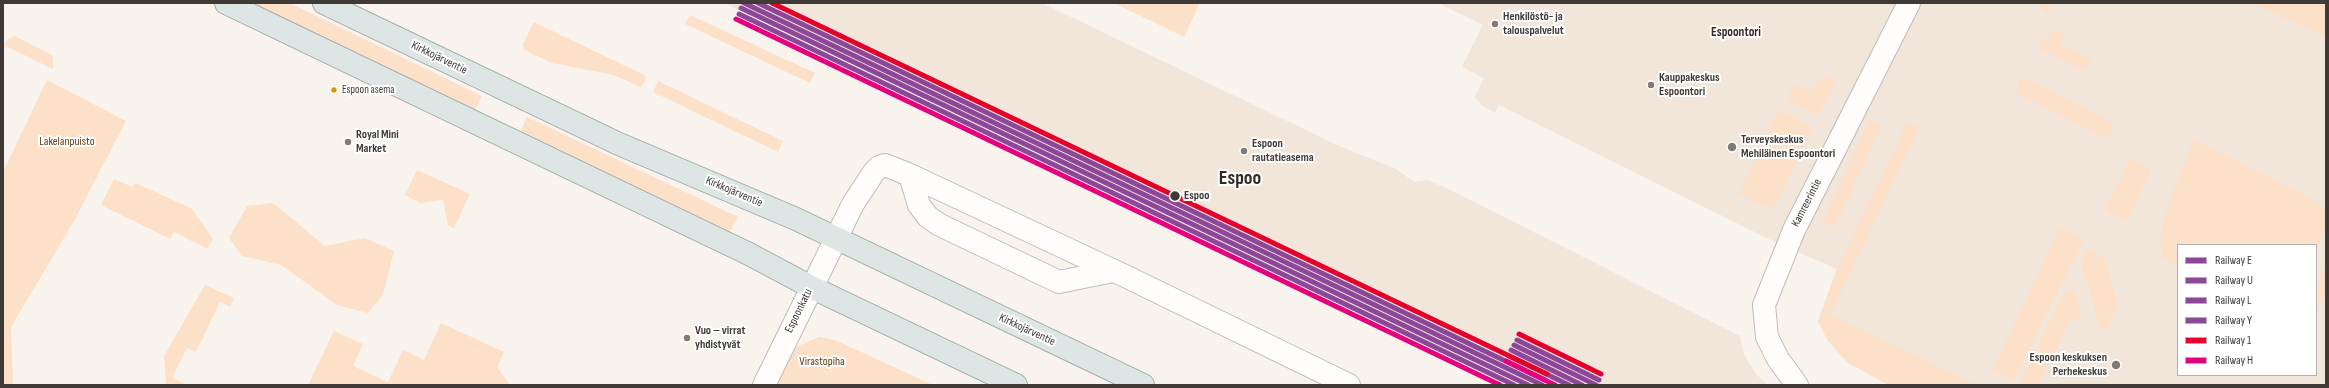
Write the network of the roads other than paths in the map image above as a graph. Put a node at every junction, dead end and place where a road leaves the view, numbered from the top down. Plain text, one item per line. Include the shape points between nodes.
1 (226, 3) edge
2 (324, 3) edge
3 (1908, 3) edge
4 (910, 175) junction
5 (836, 238) junction
6 (1113, 271) junction
7 (810, 287) junction
8 (764, 385) edge
9 (1016, 385) edge
10 (1143, 385) edge
11 (1349, 385) edge
12 (1797, 385) edge

1 - 7 main road via 749,254
2 - 5 main road, Kirkkojärventie via 619,144
3 - 12 street, Kamreerintie via 1794,230 1764,305 1766,337
4 - 5 street, Espoonkatu via 885,165 879,167 853,204
4 - 6 street, Espoonkatu
4 - 6 street via 919,205 928,217 940,226 1059,282
5 - 7 street, Espoonkatu
5 - 10 main road, Kirkkojärventie
6 - 11 street, Espoonkatu
7 - 8 street, Espoonkatu
7 - 9 main road

